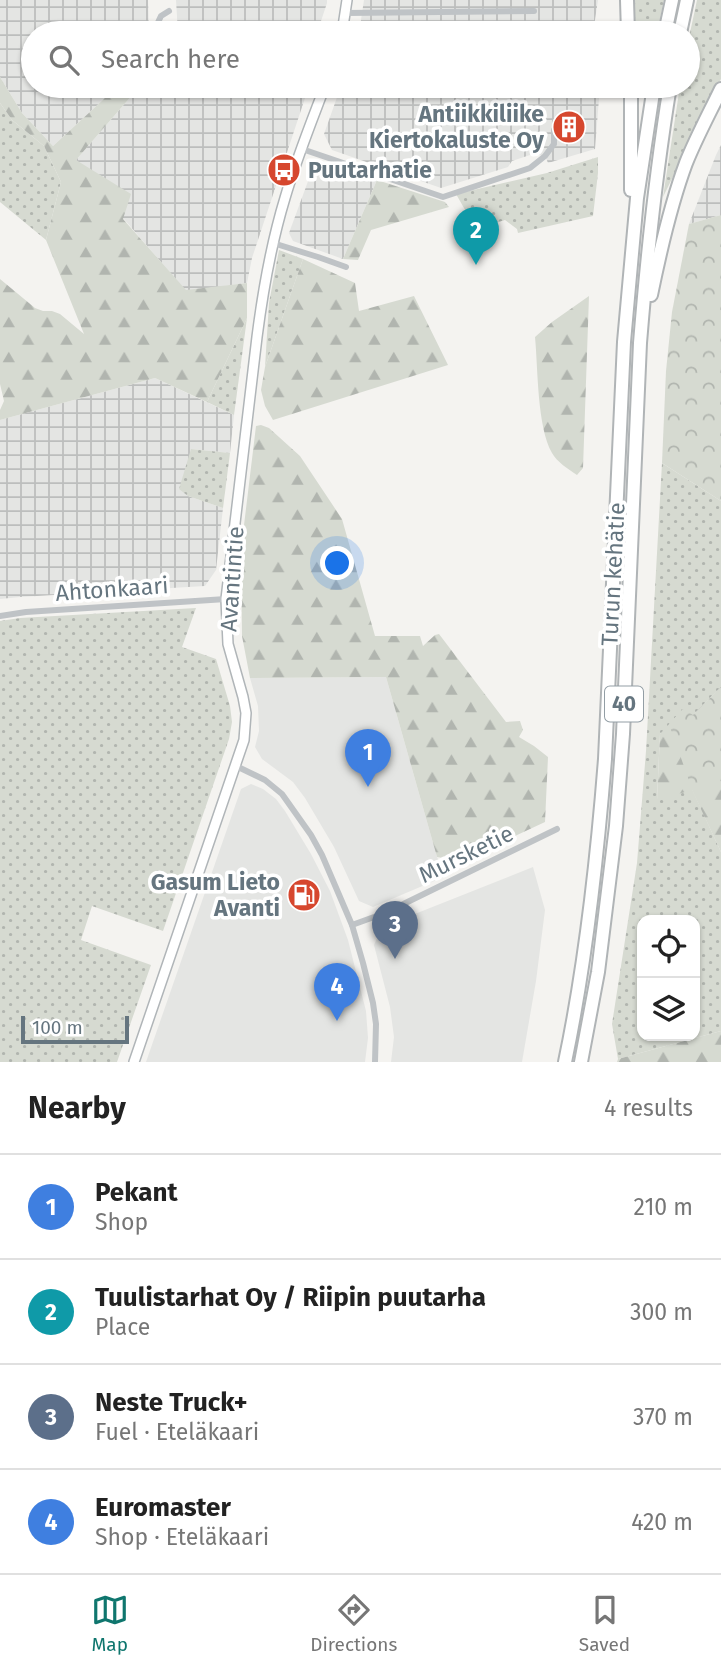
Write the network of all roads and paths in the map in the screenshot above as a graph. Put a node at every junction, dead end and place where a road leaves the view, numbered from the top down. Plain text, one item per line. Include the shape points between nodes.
1 (347, 0) edge
2 (627, 0) edge
3 (672, 0) edge
4 (687, 0) edge
5 (169, 11) dead end
6 (534, 11) dead end
7 (346, 13) junction
8 (159, 21) edge
9 (344, 21) edge
10 (628, 21) edge
11 (668, 21) edge
12 (683, 21) edge
13 (721, 89) edge
14 (321, 98) edge
15 (631, 98) edge
16 (652, 98) edge
17 (668, 98) edge
18 (554, 130) dead end
19 (302, 149) junction
20 (273, 243) junction
21 (632, 247) junction
22 (346, 267) dead end
23 (640, 343) junction
24 (226, 598) junction
25 (0, 616) edge
26 (236, 766) junction
27 (557, 829) dead end
28 (352, 925) junction
29 (134, 1062) edge
30 (375, 1062) edge
31 (565, 1062) edge
32 (581, 1062) edge

1 - 7 street
2 - 10 highway
3 - 11 highway
4 - 12 highway
5 - 8 street
6 - 7 street
7 - 9 street
13 - 23 highway via 673,202
14 - 19 street, Avantintie
15 - 21 highway
16 - 21 highway, Turun kehätie / 40
17 - 23 highway, Turun kehätie / 40
18 - 19 street via 554,144 530,168 443,197
19 - 20 street, Avantintie
20 - 22 street
20 - 24 street, Avantintie via 262,299
21 - 31 highway, Turun kehätie / 40 via 600,820 588,928
23 - 32 highway, Turun kehätie / 40 via 616,826
24 - 25 street, Ahtonkaari
24 - 26 street, Avantintie via 228,644 246,713
26 - 28 street via 274,786 294,810 322,855
26 - 29 street, Avantintie
27 - 28 street, Mursketie via 386,913
28 - 30 street via 373,1003

